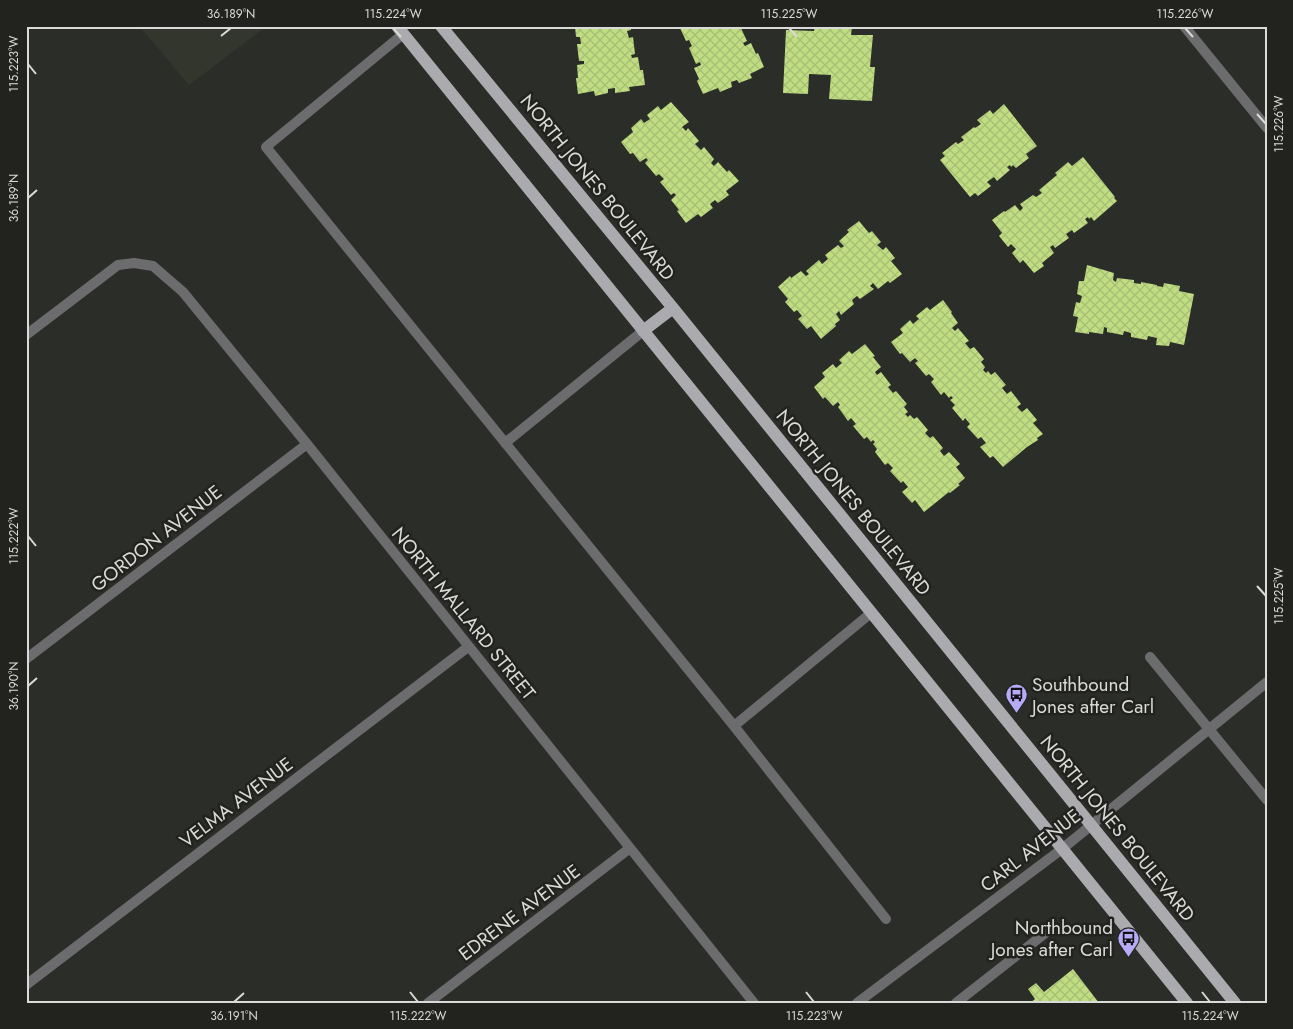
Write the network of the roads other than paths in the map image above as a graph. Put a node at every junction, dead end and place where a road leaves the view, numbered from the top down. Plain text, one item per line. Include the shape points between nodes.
1 (441, 26) edge
2 (1184, 26) edge
3 (400, 30) edge
4 (1267, 128) edge
5 (673, 308) junction
6 (643, 331) junction
7 (26, 335) edge
8 (505, 443) junction
9 (306, 444) junction
10 (872, 613) junction
11 (468, 647) junction
12 (1150, 657) dead end
13 (26, 659) edge
14 (1267, 682) edge
15 (734, 726) junction
16 (1209, 729) junction
17 (1267, 800) edge
18 (1092, 825) junction
19 (630, 848) junction
20 (1062, 849) junction
21 (886, 919) dead end
22 (1053, 927) dead end
23 (26, 985) edge
24 (428, 1003) edge
25 (754, 1003) edge
26 (857, 1003) edge
27 (956, 1003) edge
28 (1187, 1003) edge
29 (1235, 1003) edge

1 - 5 main road, NORTH JONES BOULEVARD
2 - 4 street
3 - 6 main road
3 - 8 street via 266,148
5 - 6 main road
5 - 18 main road, NORTH JONES BOULEVARD
6 - 8 street
6 - 10 main road
7 - 9 street, NORTH MALLARD STREET via 118,265 134,262 153,266 183,292
8 - 15 street
9 - 11 street, NORTH MALLARD STREET
9 - 13 street, GORDON AVENUE
10 - 15 street
10 - 20 main road
11 - 19 street, NORTH MALLARD STREET
11 - 23 street, VELMA AVENUE
12 - 16 street
14 - 16 street, CARL AVENUE
15 - 21 street
16 - 17 street
16 - 18 street, CARL AVENUE
18 - 20 street, CARL AVENUE
18 - 29 main road, NORTH JONES BOULEVARD
19 - 24 street, EDRENE AVENUE
19 - 25 street, NORTH MALLARD STREET
20 - 26 street, CARL AVENUE
20 - 28 main road
22 - 27 street

